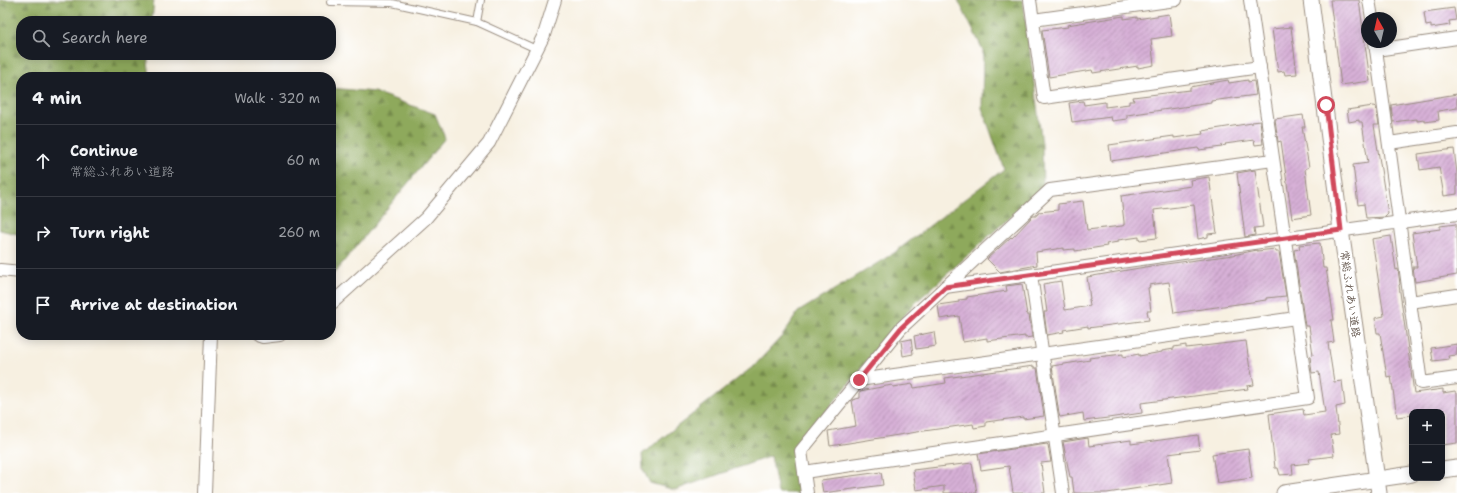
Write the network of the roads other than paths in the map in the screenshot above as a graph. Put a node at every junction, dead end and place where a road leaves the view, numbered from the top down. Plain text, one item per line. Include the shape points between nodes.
1 (481, 0) edge
2 (555, 0) edge
3 (1030, 0) edge
4 (1176, 0) edge
5 (1250, 0) edge
6 (1311, 0) edge
7 (1369, 0) edge
8 (330, 2) dead end
9 (1371, 12) edge
10 (1033, 20) junction
11 (477, 22) junction
12 (1457, 38) edge
13 (1397, 44) edge
14 (1375, 48) edge
15 (536, 49) junction
16 (1260, 67) junction
17 (1457, 133) edge
18 (1389, 143) junction
19 (1273, 160) junction
20 (1457, 214) edge
21 (1400, 222) junction
22 (1341, 230) junction
23 (1284, 239) junction
24 (0, 270) edge
25 (16, 272) edge
26 (1032, 275) junction
27 (945, 287) junction
28 (1457, 295) edge
29 (336, 299) edge
30 (1410, 302) junction
31 (1296, 318) junction
32 (211, 340) edge
33 (1043, 354) junction
34 (1457, 378) edge
35 (859, 380) junction
36 (1055, 435) junction
37 (1457, 468) edge
38 (1445, 470) edge
39 (804, 472) junction
40 (1409, 475) edge
41 (1378, 486) edge
42 (205, 493) edge
43 (807, 493) edge
44 (1063, 493) edge
45 (1284, 493) edge

1 - 11 lane
2 - 15 street via 544,35
3 - 10 street
4 - 10 street
5 - 16 street
6 - 22 street, 常総ふれあい道路
7 - 9 street
8 - 11 lane via 392,3
10 - 16 street via 1044,98
11 - 15 lane
12 - 13 street
14 - 18 street
15 - 29 street via 489,143 426,218
16 - 19 street
17 - 18 street
18 - 21 street
19 - 23 street
19 - 27 street via 1050,190
20 - 21 street
21 - 22 street
21 - 30 street
22 - 23 street
22 - 41 street, 常総ふれあい道路
23 - 26 street
23 - 31 street
24 - 25 street
26 - 27 street
26 - 33 street
27 - 35 street via 901,328
28 - 30 street
30 - 34 street via 1421,383
31 - 33 street
31 - 36 street via 1308,398
32 - 42 street
33 - 35 street
33 - 36 street
35 - 39 street via 801,451
36 - 39 street
36 - 44 street
37 - 38 street
39 - 43 street
40 - 41 street
41 - 45 street

